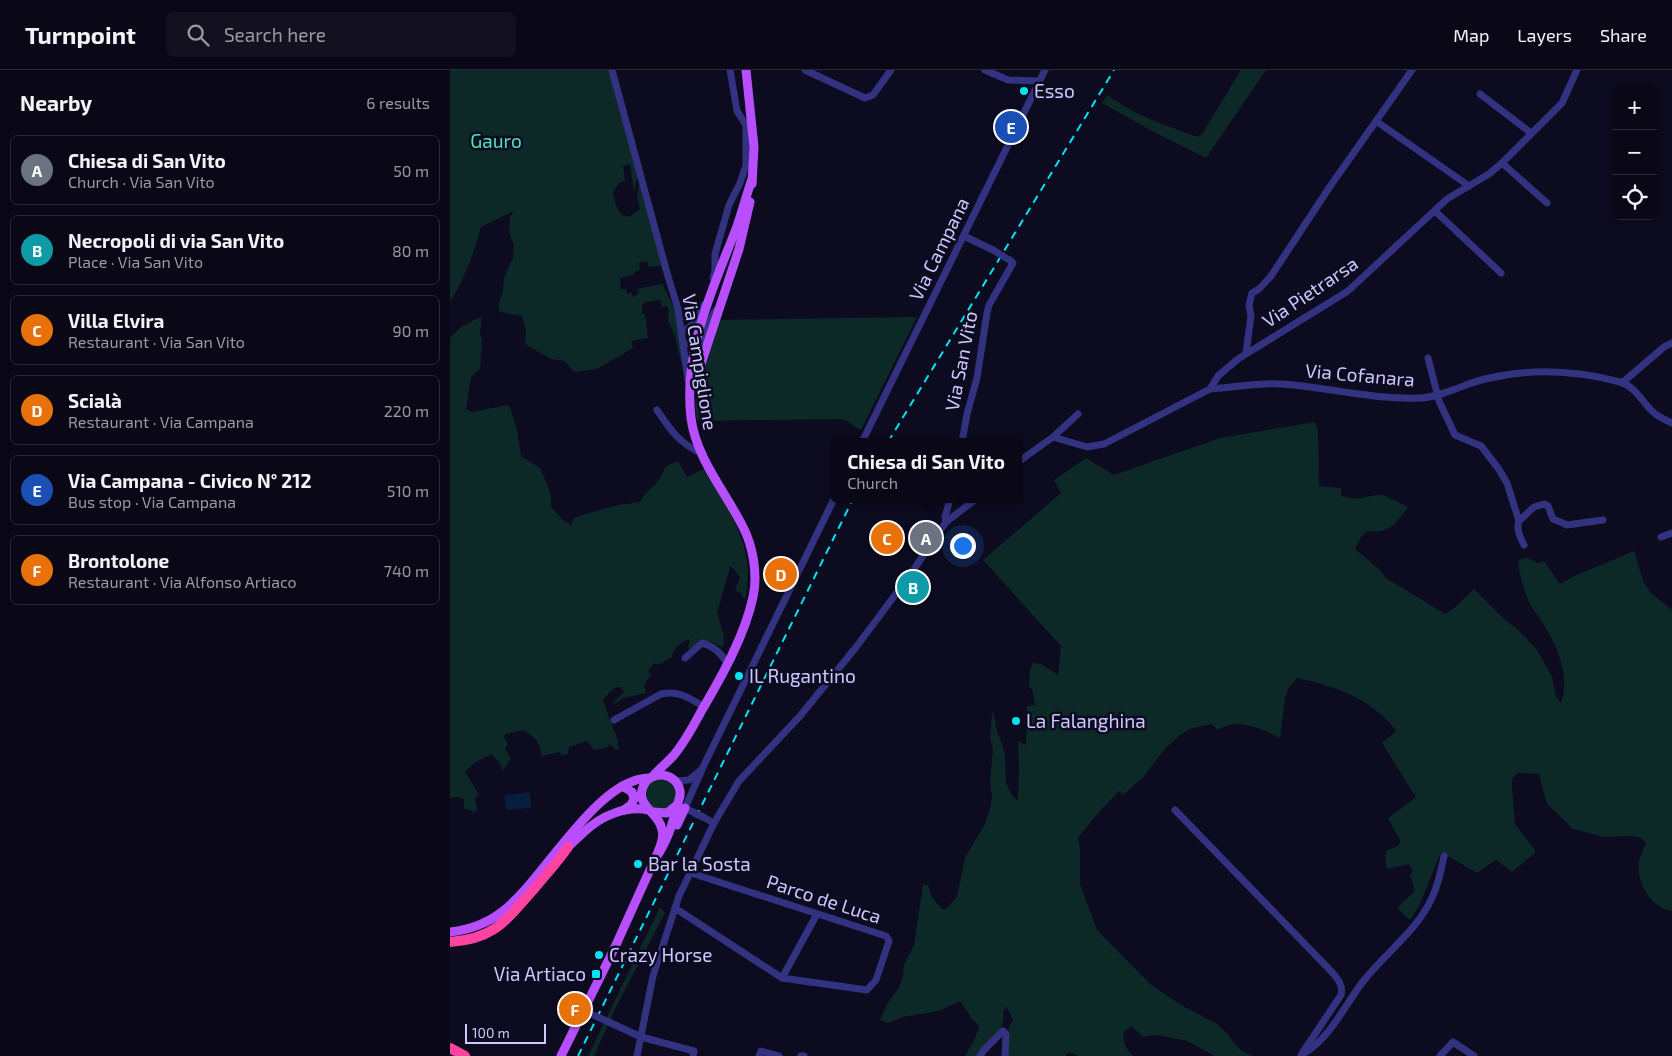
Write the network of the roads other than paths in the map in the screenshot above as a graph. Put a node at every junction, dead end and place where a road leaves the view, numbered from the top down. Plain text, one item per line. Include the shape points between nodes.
1 (612, 70) edge
2 (730, 70) edge
3 (746, 70) edge
4 (805, 70) edge
5 (891, 70) edge
6 (985, 70) edge
7 (1045, 70) edge
8 (1412, 70) edge
9 (1577, 70) edge
10 (1039, 81) junction
11 (1480, 94) dead end
12 (1376, 121) junction
13 (1531, 133) junction
14 (1502, 163) junction
15 (752, 179) junction
16 (1468, 186) junction
17 (1547, 203) dead end
18 (1435, 211) junction
19 (964, 236) junction
20 (1500, 273) dead end
21 (720, 307) junction
22 (682, 331) junction
23 (683, 342) junction
24 (1672, 343) edge
25 (694, 346) junction
26 (1246, 353) junction
27 (1428, 358) dead end
28 (1622, 383) junction
29 (1210, 389) junction
30 (690, 395) junction
31 (1437, 396) junction
32 (658, 410) dead end
33 (1078, 414) dead end
34 (1672, 424) edge
35 (1053, 437) junction
36 (864, 438) edge
37 (963, 438) edge
38 (703, 454) junction
39 (1022, 459) edge
40 (832, 503) edge
41 (949, 503) edge
42 (971, 503) edge
43 (1519, 520) junction
44 (1603, 520) dead end
45 (946, 522) junction
46 (1672, 533) edge
47 (1661, 537) dead end
48 (1524, 545) dead end
49 (685, 658) dead end
50 (727, 663) junction
51 (704, 707) junction
52 (614, 720) dead end
53 (675, 754) junction
54 (704, 765) junction
55 (652, 777) junction
56 (674, 780) junction
57 (622, 786) junction
58 (601, 802) junction
59 (680, 805) junction
60 (624, 810) junction
61 (1175, 810) dead end
62 (651, 811) junction
63 (612, 814) junction
64 (714, 823) junction
65 (568, 847) junction
66 (1444, 856) dead end
67 (655, 859) junction
68 (548, 864) junction
69 (691, 873) junction
70 (675, 908) junction
71 (817, 914) junction
72 (450, 932) edge
73 (450, 942) edge
74 (782, 978) junction
75 (587, 1012) junction
76 (641, 1037) junction
77 (450, 1048) edge
78 (465, 1056) edge
79 (561, 1056) edge
80 (637, 1056) edge
81 (693, 1056) edge
82 (760, 1056) edge
83 (778, 1056) edge
84 (980, 1056) edge
85 (1005, 1056) edge
86 (1301, 1056) edge
87 (1440, 1056) edge
88 (1474, 1056) edge

1 - 22 street, Via Campiglione
2 - 22 street via 737,111 746,125 746,165 729,205 708,294 696,319
3 - 15 main road via 754,147
4 - 5 street via 865,98 873,95
6 - 10 street via 1008,80
7 - 10 street, Via Campana
8 - 12 street
9 - 13 street, Via Pietrarsa via 1562,103
10 - 19 street, Via Campana
11 - 13 street
12 - 16 street
12 - 26 street via 1271,276 1252,293
13 - 14 street, Via Pietrarsa
14 - 16 street, Via Pietrarsa
14 - 17 street
15 - 21 main road via 745,228
15 - 25 main road
16 - 18 street, Via Pietrarsa
18 - 20 street
18 - 26 street, Via Pietrarsa via 1348,291
19 - 36 street, Via Campana
19 - 37 street, Via San Vito, bridge via 1012,262 986,313 977,378
21 - 25 street via 713,314 705,336
21 - 30 main road
22 - 23 street, Via Campiglione
23 - 25 street
23 - 30 street, Via Campiglione
24 - 28 street
25 - 30 main road
26 - 29 street, Via Pietrarsa via 1228,366
27 - 31 street
28 - 31 street, Via Cofanara via 1551,370 1486,378
28 - 34 street, Via Cofanara via 1654,413
29 - 31 street, Via Cofanara via 1280,384 1400,398
29 - 35 street, Via Pietrarsa via 1104,444 1087,447
30 - 38 main road, Via Campiglione via 696,441
31 - 43 street via 1454,435 1480,446 1498,468 1507,483
32 - 38 street via 678,439
33 - 35 street
35 - 39 street
38 - 50 main road, Via Campiglione via 743,527 754,568 753,596
40 - 54 street
41 - 45 street
42 - 45 street
43 - 44 street via 1534,507 1544,504 1553,519 1567,526
43 - 48 street
45 - 64 street via 851,653 800,716 739,781
46 - 47 street
49 - 50 street via 702,643 720,652
50 - 51 main road, Via Campiglione
51 - 52 street via 685,696 667,692
51 - 53 main road, Via Campiglione
53 - 55 main road, Via Campiglione
53 - 56 main road, Via Campiglione via 670,768
54 - 56 street via 693,779
54 - 59 street via 695,789
55 - 56 main road via 661,775
55 - 57 main road
55 - 62 main road via 644,784 641,794 643,803
56 - 59 main road via 680,794
57 - 58 main road
57 - 60 main road via 629,789 634,799
58 - 63 main road via 602,810
58 - 68 main road
59 - 62 main road via 667,813
59 - 64 street, bridge
59 - 67 main road via 666,842
60 - 62 main road
60 - 63 main road
61 - 86 street via 1339,982 1341,994
62 - 67 main road via 663,832
63 - 65 main road via 589,827
64 - 69 street
65 - 68 main road
65 - 73 highway via 500,926 480,937
66 - 86 street via 1431,900 1418,920 1365,980 1318,1043
67 - 75 main road
68 - 72 main road via 502,912 474,926
69 - 70 street
69 - 71 street, Parco de Luca
70 - 74 street, Parco de Luca
70 - 76 street via 653,976
71 - 74 street
71 - 74 street, Parco de Luca via 886,936 889,941 876,980 868,990
75 - 76 street, bridge
75 - 79 main road
76 - 80 street
76 - 81 street via 694,1051
77 - 78 highway
82 - 83 street via 761,1051
84 - 85 street via 1003,1031 1006,1034
87 - 88 street via 1453,1042

